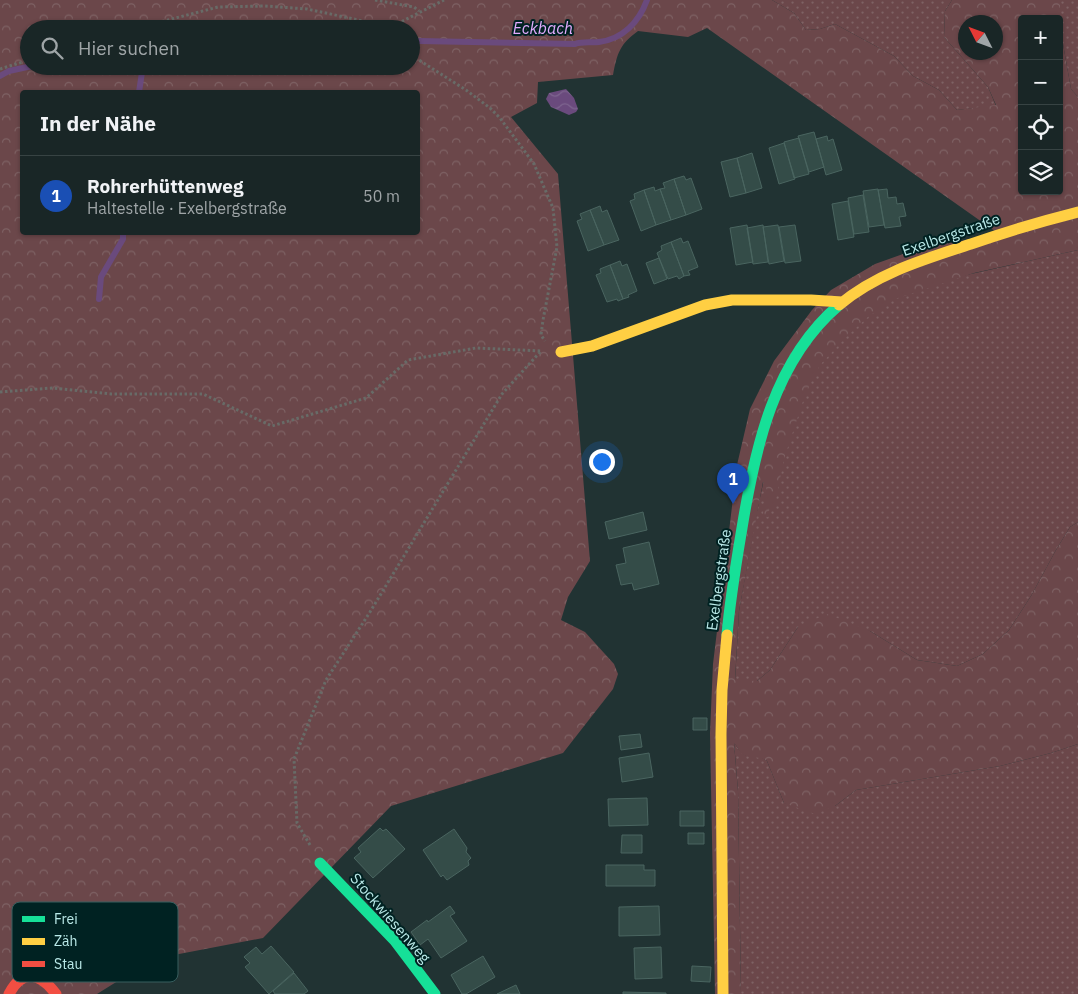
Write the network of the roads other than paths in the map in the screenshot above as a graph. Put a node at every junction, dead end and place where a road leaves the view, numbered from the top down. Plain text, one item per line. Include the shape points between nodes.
1 (1078, 212) edge
2 (842, 302) junction
3 (561, 352) road end
4 (320, 863) road end
5 (17, 982) edge
6 (47, 982) edge
7 (9, 994) edge
8 (56, 994) edge
9 (436, 994) edge
10 (723, 994) edge

1 - 2 main road, Exelbergstraße via 924,259 883,275
2 - 3 main road via 719,302 592,346
2 - 10 main road, Exelbergstraße via 805,341 775,394 762,433 739,542 722,691
4 - 9 main road, Stockwiesenweg via 395,940
5 - 7 main road
6 - 8 main road

